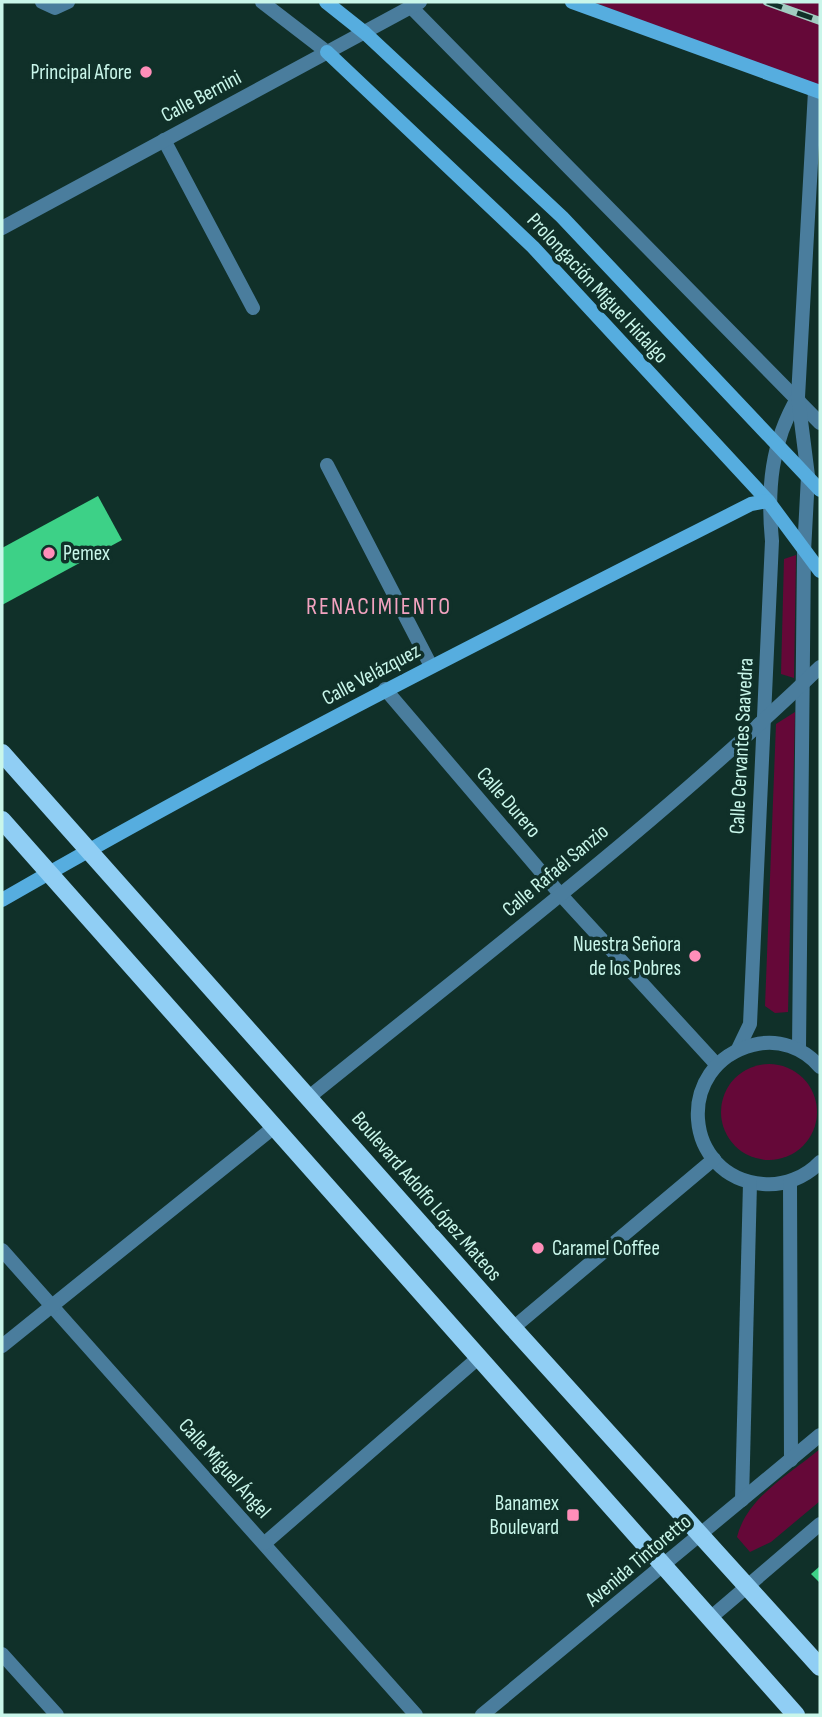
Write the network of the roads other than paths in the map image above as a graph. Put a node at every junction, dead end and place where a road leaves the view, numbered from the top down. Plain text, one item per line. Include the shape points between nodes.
1 (42, 2) edge
2 (68, 2) edge
3 (262, 2) edge
4 (326, 2) edge
5 (572, 2) edge
6 (416, 5) edge
7 (365, 33) junction
8 (327, 52) junction
9 (818, 91) edge
10 (164, 140) junction
11 (2, 228) edge
12 (254, 308) dead end
13 (798, 397) junction
14 (820, 422) edge
15 (776, 444) junction
16 (327, 464) dead end
17 (808, 476) junction
18 (820, 490) edge
19 (768, 501) junction
20 (804, 552) junction
21 (820, 571) edge
22 (431, 666) junction
23 (820, 667) edge
24 (803, 684) junction
25 (385, 689) junction
26 (762, 723) junction
27 (2, 753) edge
28 (2, 820) edge
29 (89, 851) junction
30 (49, 873) junction
31 (560, 894) junction
32 (2, 900) edge
33 (738, 1049) junction
34 (799, 1049) junction
35 (716, 1064) junction
36 (820, 1067) edge
37 (309, 1097) junction
38 (273, 1128) junction
39 (713, 1159) junction
40 (820, 1165) edge
41 (790, 1182) junction
42 (750, 1183) junction
43 (2, 1250) edge
44 (51, 1304) junction
45 (513, 1328) junction
46 (2, 1346) edge
47 (477, 1359) junction
48 (820, 1435) edge
49 (791, 1460) junction
50 (742, 1500) junction
51 (820, 1524) edge
52 (701, 1536) junction
53 (265, 1543) junction
54 (663, 1568) junction
55 (746, 1585) junction
56 (709, 1619) junction
57 (2, 1654) edge
58 (820, 1667) edge
59 (57, 1715) edge
60 (416, 1715) edge
61 (482, 1715) edge
62 (796, 1715) edge

1 - 2 street via 55,8
3 - 8 street
4 - 7 street, Prolongación Miguel Hidalgo
5 - 9 street
6 - 7 street, Calle Bernini
6 - 13 street
7 - 8 street, Calle Bernini
7 - 15 street, Prolongación Miguel Hidalgo via 562,217
8 - 10 street, Calle Bernini
8 - 19 street, Prolongación Miguel Hidalgo via 533,247
9 - 13 street
10 - 11 street, Calle Bernini
10 - 12 street
13 - 14 street
13 - 15 street, Calle Cervantes Saavedra
13 - 17 street
15 - 17 street, Prolongación Miguel Hidalgo
15 - 19 street, Calle Cervantes Saavedra
16 - 22 street
17 - 18 street, Prolongación Miguel Hidalgo
17 - 20 street
19 - 20 street, Prolongación Miguel Hidalgo
19 - 22 street, Calle Velázquez via 751,504
19 - 26 street, Calle Cervantes Saavedra via 772,541
20 - 21 street, Prolongación Miguel Hidalgo
20 - 24 street
22 - 25 street, Calle Velázquez
23 - 24 street, Calle Rafaél Sanzio
24 - 26 street, Calle Rafaél Sanzio
24 - 34 street
25 - 29 street, Calle Velázquez
25 - 31 street, Calle Durero
26 - 31 street, Calle Rafaél Sanzio
26 - 33 street, Calle Cervantes Saavedra via 750,1024
27 - 29 main road, Boulevard Adolfo López Mateos
28 - 30 main road
29 - 30 street, Calle Velázquez
29 - 37 main road, Boulevard Adolfo López Mateos
30 - 32 street, Calle Velázquez
30 - 38 main road
31 - 35 street, Calle Durero
31 - 37 street, Calle Rafaél Sanzio
33 - 34 street via 775,1042
33 - 35 street
34 - 36 street
35 - 39 street via 702,1085 697,1110 700,1135
37 - 45 main road, Boulevard Adolfo López Mateos
38 - 44 street
38 - 47 main road
39 - 42 street
39 - 45 street
40 - 41 street
41 - 42 street
41 - 49 street
42 - 50 street
43 - 44 street, Calle Miguel Ángel
44 - 46 street
44 - 53 street, Calle Miguel Ángel
45 - 52 main road, Boulevard Adolfo López Mateos
47 - 53 street
47 - 54 main road
48 - 49 street, Avenida Tintoretto
49 - 50 street, Avenida Tintoretto
50 - 52 street, Avenida Tintoretto
51 - 55 street
52 - 54 street, Avenida Tintoretto
52 - 55 main road, Boulevard Adolfo López Mateos
53 - 60 street, Calle Miguel Ángel
54 - 56 main road
54 - 61 street, Avenida Tintoretto
55 - 56 street
55 - 58 main road, Boulevard Adolfo López Mateos
56 - 62 main road
57 - 59 street

